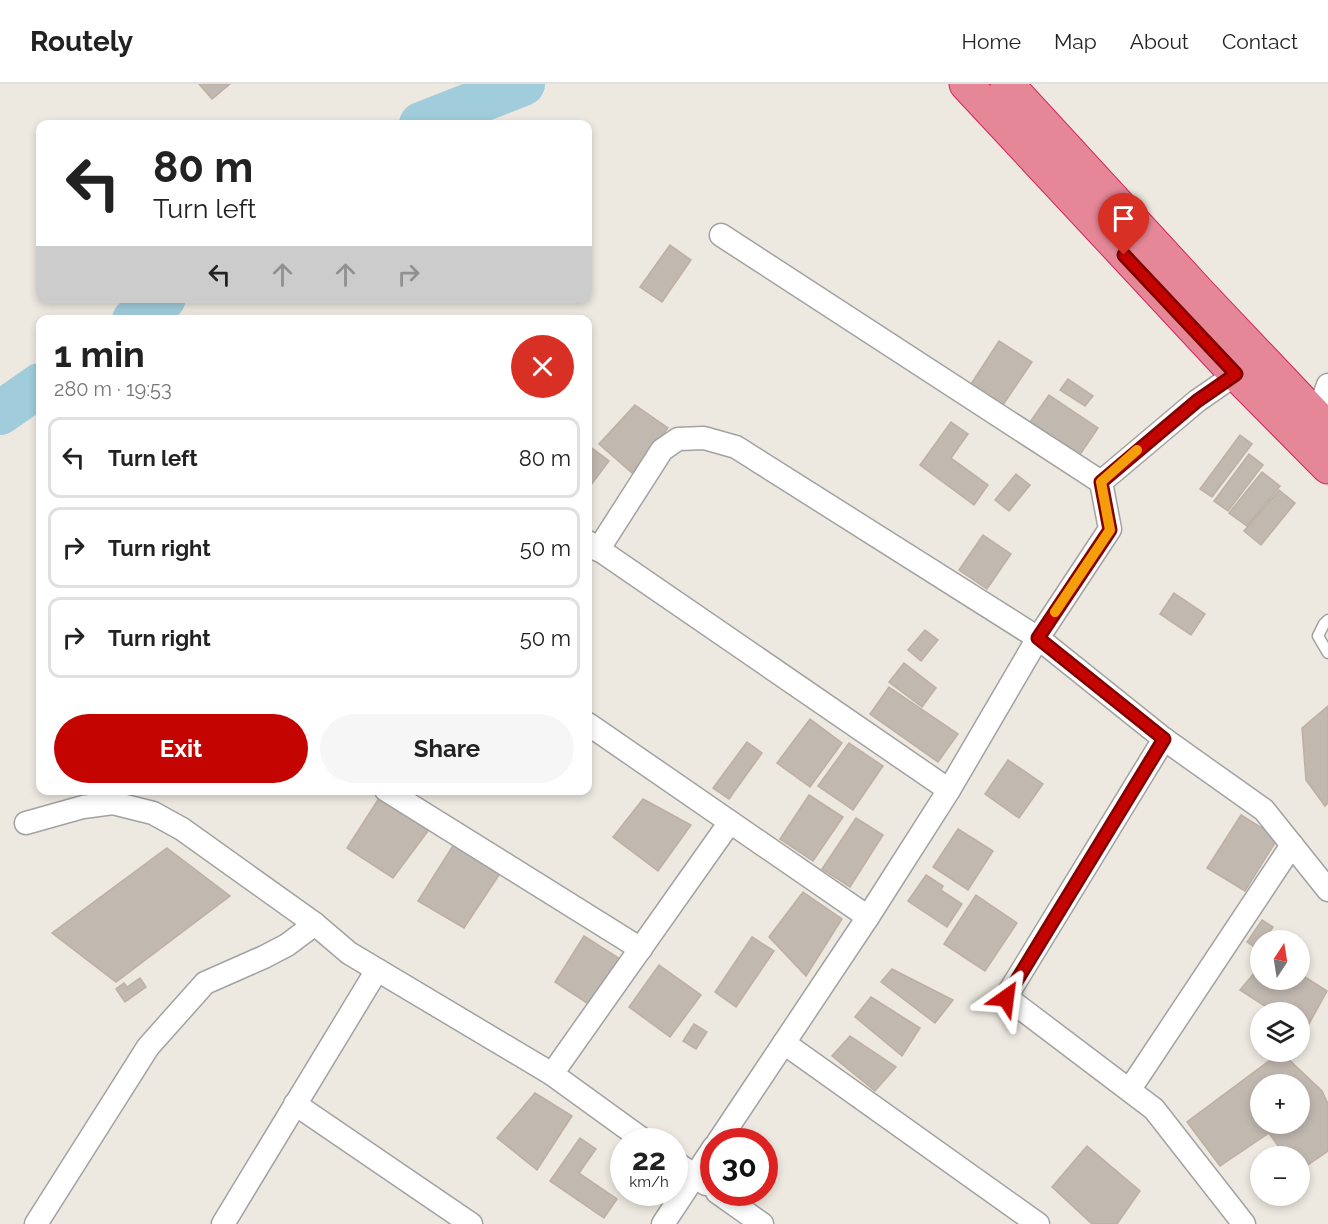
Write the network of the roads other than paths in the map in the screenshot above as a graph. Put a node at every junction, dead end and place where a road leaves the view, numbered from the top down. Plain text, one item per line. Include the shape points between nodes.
1 (966, 84) edge
2 (1007, 84) edge
3 (721, 235) dead end
4 (1236, 374) junction
5 (1328, 385) edge
6 (1316, 430) edge
7 (1328, 467) edge
8 (1101, 482) junction
9 (593, 546) edge
10 (1328, 620) edge
11 (1038, 638) junction
12 (1328, 652) edge
13 (592, 727) edge
14 (1164, 739) junction
15 (949, 790) junction
16 (394, 795) edge
17 (730, 822) junction
18 (26, 823) dead end
19 (1292, 845) junction
20 (1328, 890) edge
21 (868, 917) junction
22 (315, 924) junction
23 (640, 949) junction
24 (377, 970) junction
25 (784, 1042) junction
26 (552, 1074) junction
27 (1130, 1089) junction
28 (295, 1104) junction
29 (627, 1128) edge
30 (727, 1128) edge
31 (700, 1168) edge
32 (688, 1171) edge
33 (695, 1176) junction
34 (700, 1180) edge
35 (737, 1206) edge
36 (36, 1224) edge
37 (223, 1224) edge
38 (471, 1224) edge
39 (663, 1224) edge
40 (762, 1224) edge
41 (1038, 1224) edge
42 (1244, 1224) edge

1 - 4 highway
2 - 6 highway
3 - 8 street
4 - 6 highway
4 - 8 street via 1197,401
5 - 6 street
6 - 7 highway
8 - 11 street via 1110,530
9 - 11 street via 662,450 678,439 704,438 736,447
9 - 15 street
10 - 12 lane via 1318,636
11 - 14 street
11 - 15 street
13 - 17 street
14 - 19 street via 1264,810
14 - 27 street via 1006,998
15 - 21 street
16 - 23 street
17 - 21 street
17 - 23 street
18 - 22 street via 113,803 153,813 182,829
19 - 20 street
19 - 27 street
21 - 25 street
22 - 24 street via 349,953
22 - 36 street via 287,945 205,982 148,1047
23 - 26 street
24 - 26 street
24 - 28 street
25 - 30 street
25 - 41 street
26 - 29 street
27 - 42 street via 1154,1109
28 - 37 street
28 - 38 street
31 - 33 street
32 - 33 street
33 - 34 street
33 - 39 street
35 - 40 street

